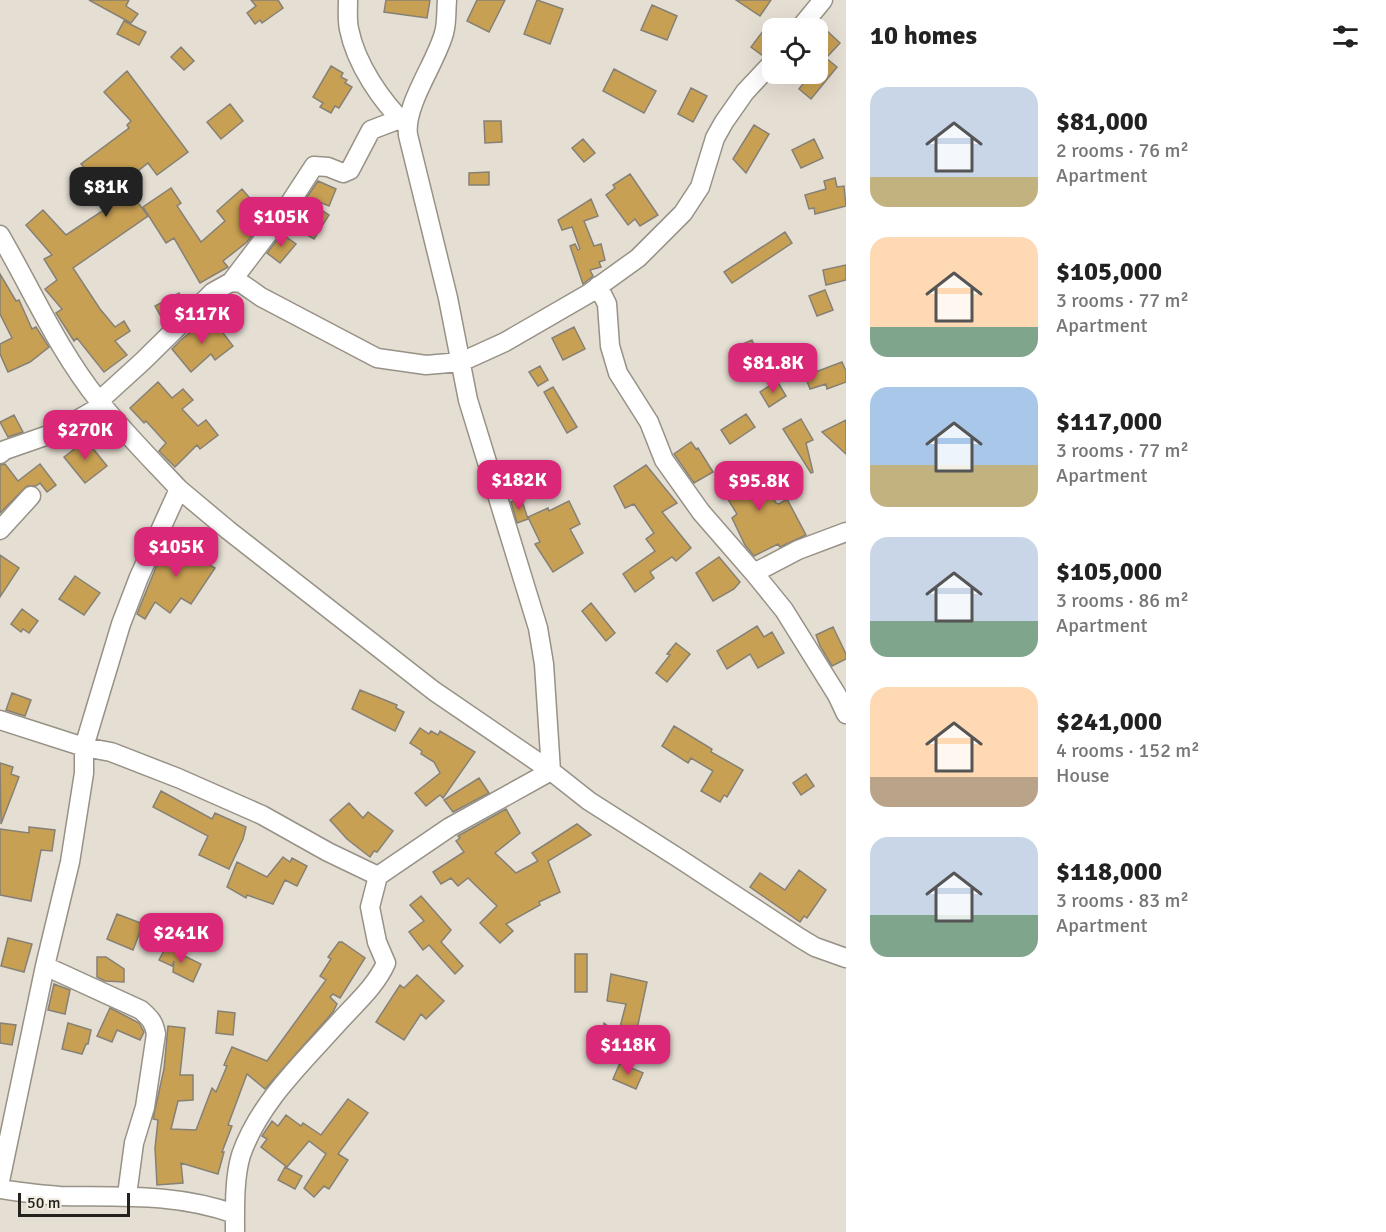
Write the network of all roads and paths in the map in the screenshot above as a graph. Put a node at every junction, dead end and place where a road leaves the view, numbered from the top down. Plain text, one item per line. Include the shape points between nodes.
1 (348, 0) edge
2 (447, 0) edge
3 (823, 0) edge
4 (808, 18) edge
5 (762, 74) edge
6 (403, 123) junction
7 (0, 235) edge
8 (231, 282) junction
9 (598, 286) junction
10 (461, 362) junction
11 (101, 403) junction
12 (0, 454) edge
13 (179, 489) junction
14 (31, 496) dead end
15 (0, 530) edge
16 (846, 532) edge
17 (754, 573) junction
18 (846, 714) edge
19 (0, 720) edge
20 (84, 747) junction
21 (551, 771) junction
22 (378, 876) junction
23 (846, 958) edge
24 (45, 966) junction
25 (0, 1181) edge
26 (0, 1189) edge
27 (127, 1195) junction
28 (235, 1223) edge

1 - 6 street via 348,26 359,59 382,99
2 - 6 street via 445,32
3 - 4 street
5 - 9 street via 724,122 700,187 683,213 638,258
6 - 8 street via 371,130 350,170 343,173 328,166 314,166
6 - 10 street
7 - 11 street via 48,326
8 - 10 street via 240,283 377,358 426,365
8 - 11 street via 213,292
9 - 10 street via 505,342
9 - 17 street via 607,304 610,346 618,373 649,422 664,460 701,512
10 - 21 street via 468,400 538,628
11 - 12 street via 54,433
11 - 13 street
13 - 20 street via 121,624
13 - 21 street via 434,691
14 - 15 street
16 - 17 street via 798,550
17 - 18 street via 784,609
19 - 20 street
20 - 22 street via 111,752 252,810
20 - 24 street via 84,773 70,862
21 - 22 street via 450,827
21 - 23 street via 588,801 800,938
22 - 28 street via 370,907 386,963 375,981 265,1107 252,1128 240,1157
24 - 25 street
24 - 27 street via 141,1010 154,1025 145,1107 134,1143
26 - 27 street via 58,1196
27 - 28 street via 197,1204

